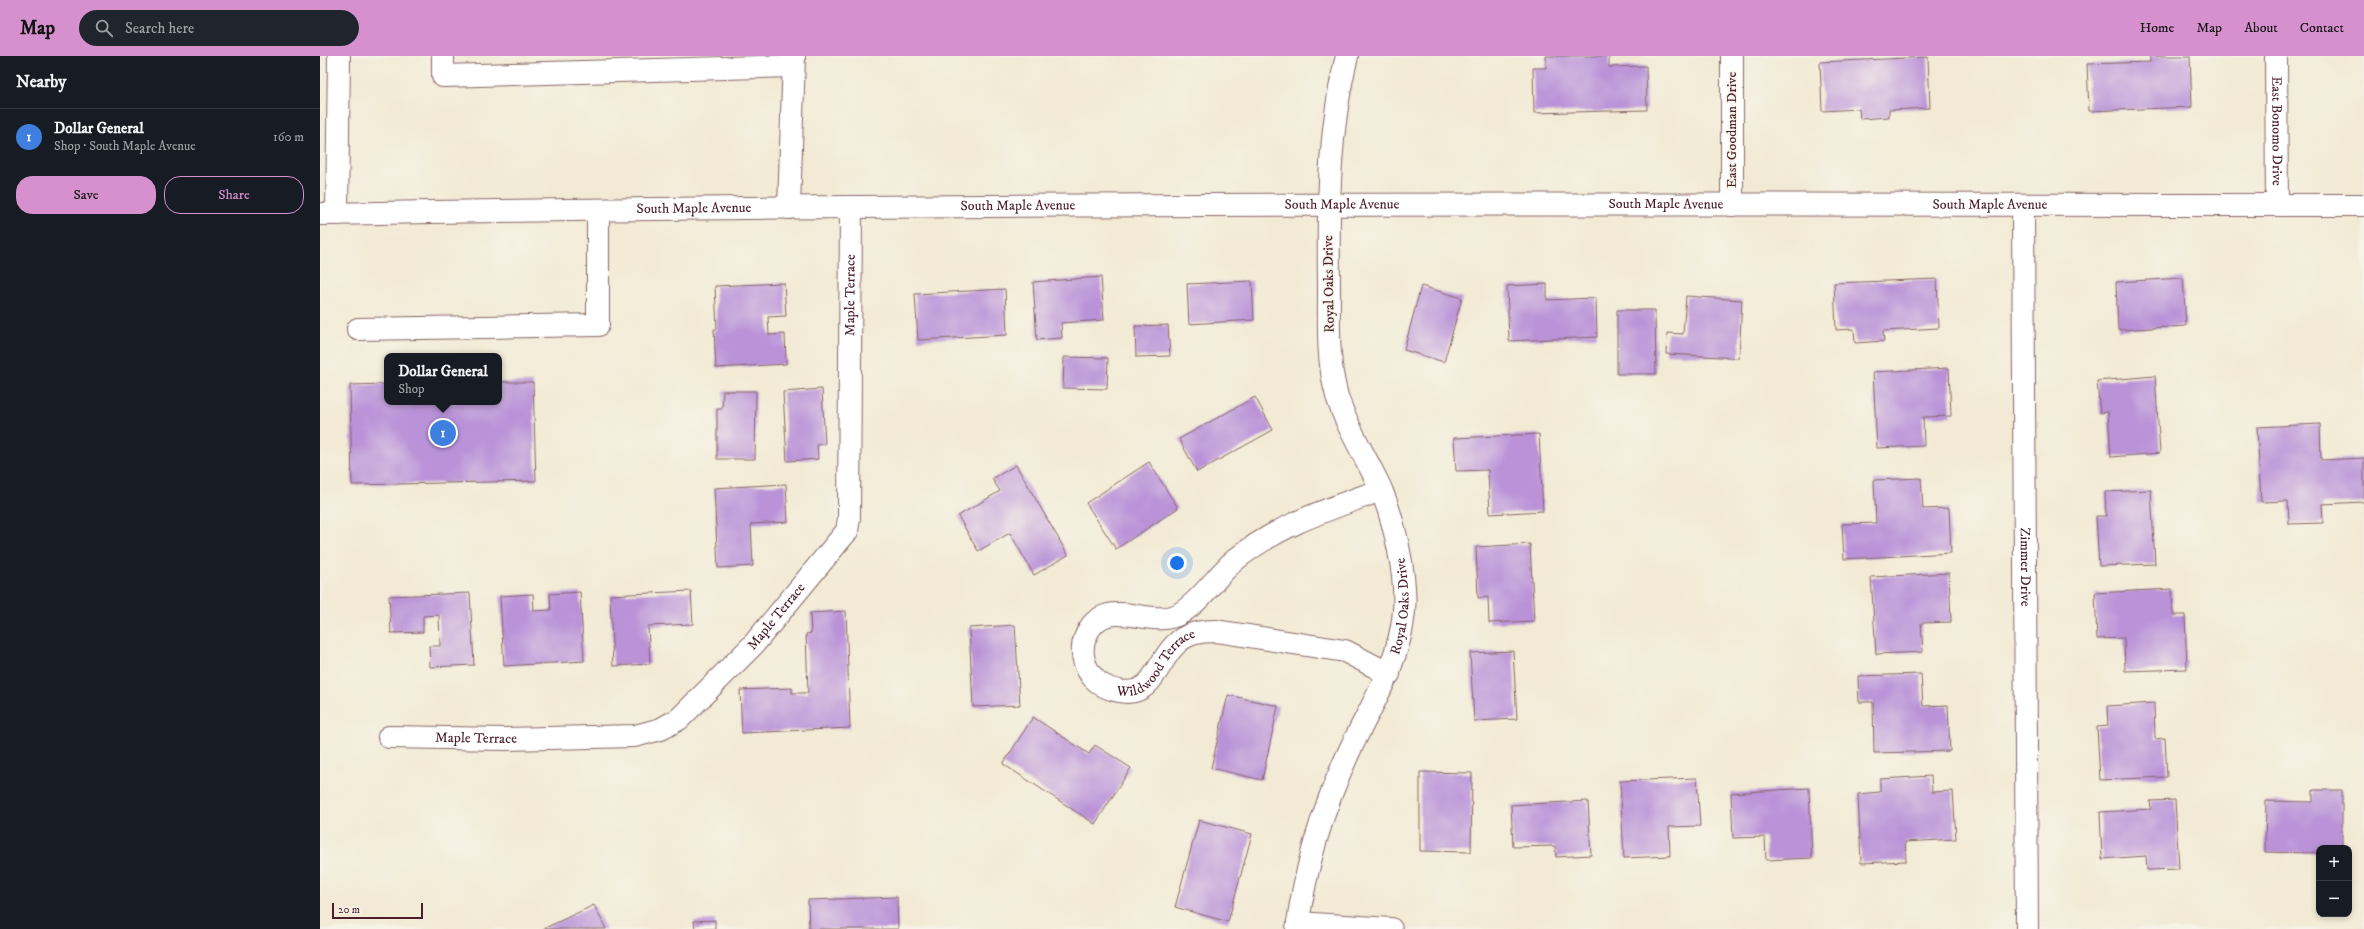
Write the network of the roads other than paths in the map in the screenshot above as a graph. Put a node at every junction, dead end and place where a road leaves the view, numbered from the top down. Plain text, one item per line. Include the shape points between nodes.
1 (340, 56) edge
2 (443, 56) edge
3 (1346, 56) edge
4 (1732, 56) edge
5 (2276, 56) edge
6 (794, 61) edge
7 (691, 62) edge
8 (329, 124) edge
9 (1328, 205) junction
10 (1732, 205) junction
11 (2277, 205) junction
12 (2022, 206) junction
13 (2364, 206) edge
14 (789, 208) junction
15 (851, 208) junction
16 (598, 210) junction
17 (328, 214) edge
18 (358, 329) dead end
19 (1381, 490) junction
20 (1180, 614) junction
21 (1189, 635) junction
22 (1389, 674) junction
23 (389, 737) dead end
24 (1297, 926) edge
25 (1391, 929) edge
26 (2027, 929) edge

1 - 8 street
2 - 7 street via 443,76
3 - 9 street, Royal Oaks Drive via 1337,94
4 - 10 street, East Goodman Drive
5 - 11 street, East Bonomo Drive
6 - 7 street
6 - 14 street
8 - 17 street
9 - 10 street, South Maple Avenue
9 - 15 street, South Maple Avenue
9 - 19 street, Royal Oaks Drive via 1329,349 1332,373 1345,416
10 - 12 street, South Maple Avenue
11 - 12 street, South Maple Avenue
11 - 13 street, South Maple Avenue
12 - 26 street, Zimmer Drive
14 - 15 street, South Maple Avenue
14 - 16 street, South Maple Avenue
15 - 23 street, Maple Terrace via 847,531 753,645 679,719 648,734 506,739
16 - 17 street, South Maple Avenue
16 - 18 street via 598,325
19 - 20 street, Wildwood Terrace via 1304,518 1268,536 1235,561 1194,604
19 - 22 street, Royal Oaks Drive via 1404,576 1404,612
20 - 21 street
20 - 21 street, Wildwood Terrace via 1157,618 1120,612 1102,617 1094,624 1084,642 1087,669 1094,680 1106,688 1121,692 1135,690 1148,684 1157,674 1167,654
21 - 22 street, Wildwood Terrace via 1216,631 1345,651
22 - 24 street, Royal Oaks Drive via 1348,754 1331,794 1308,874
24 - 25 street

